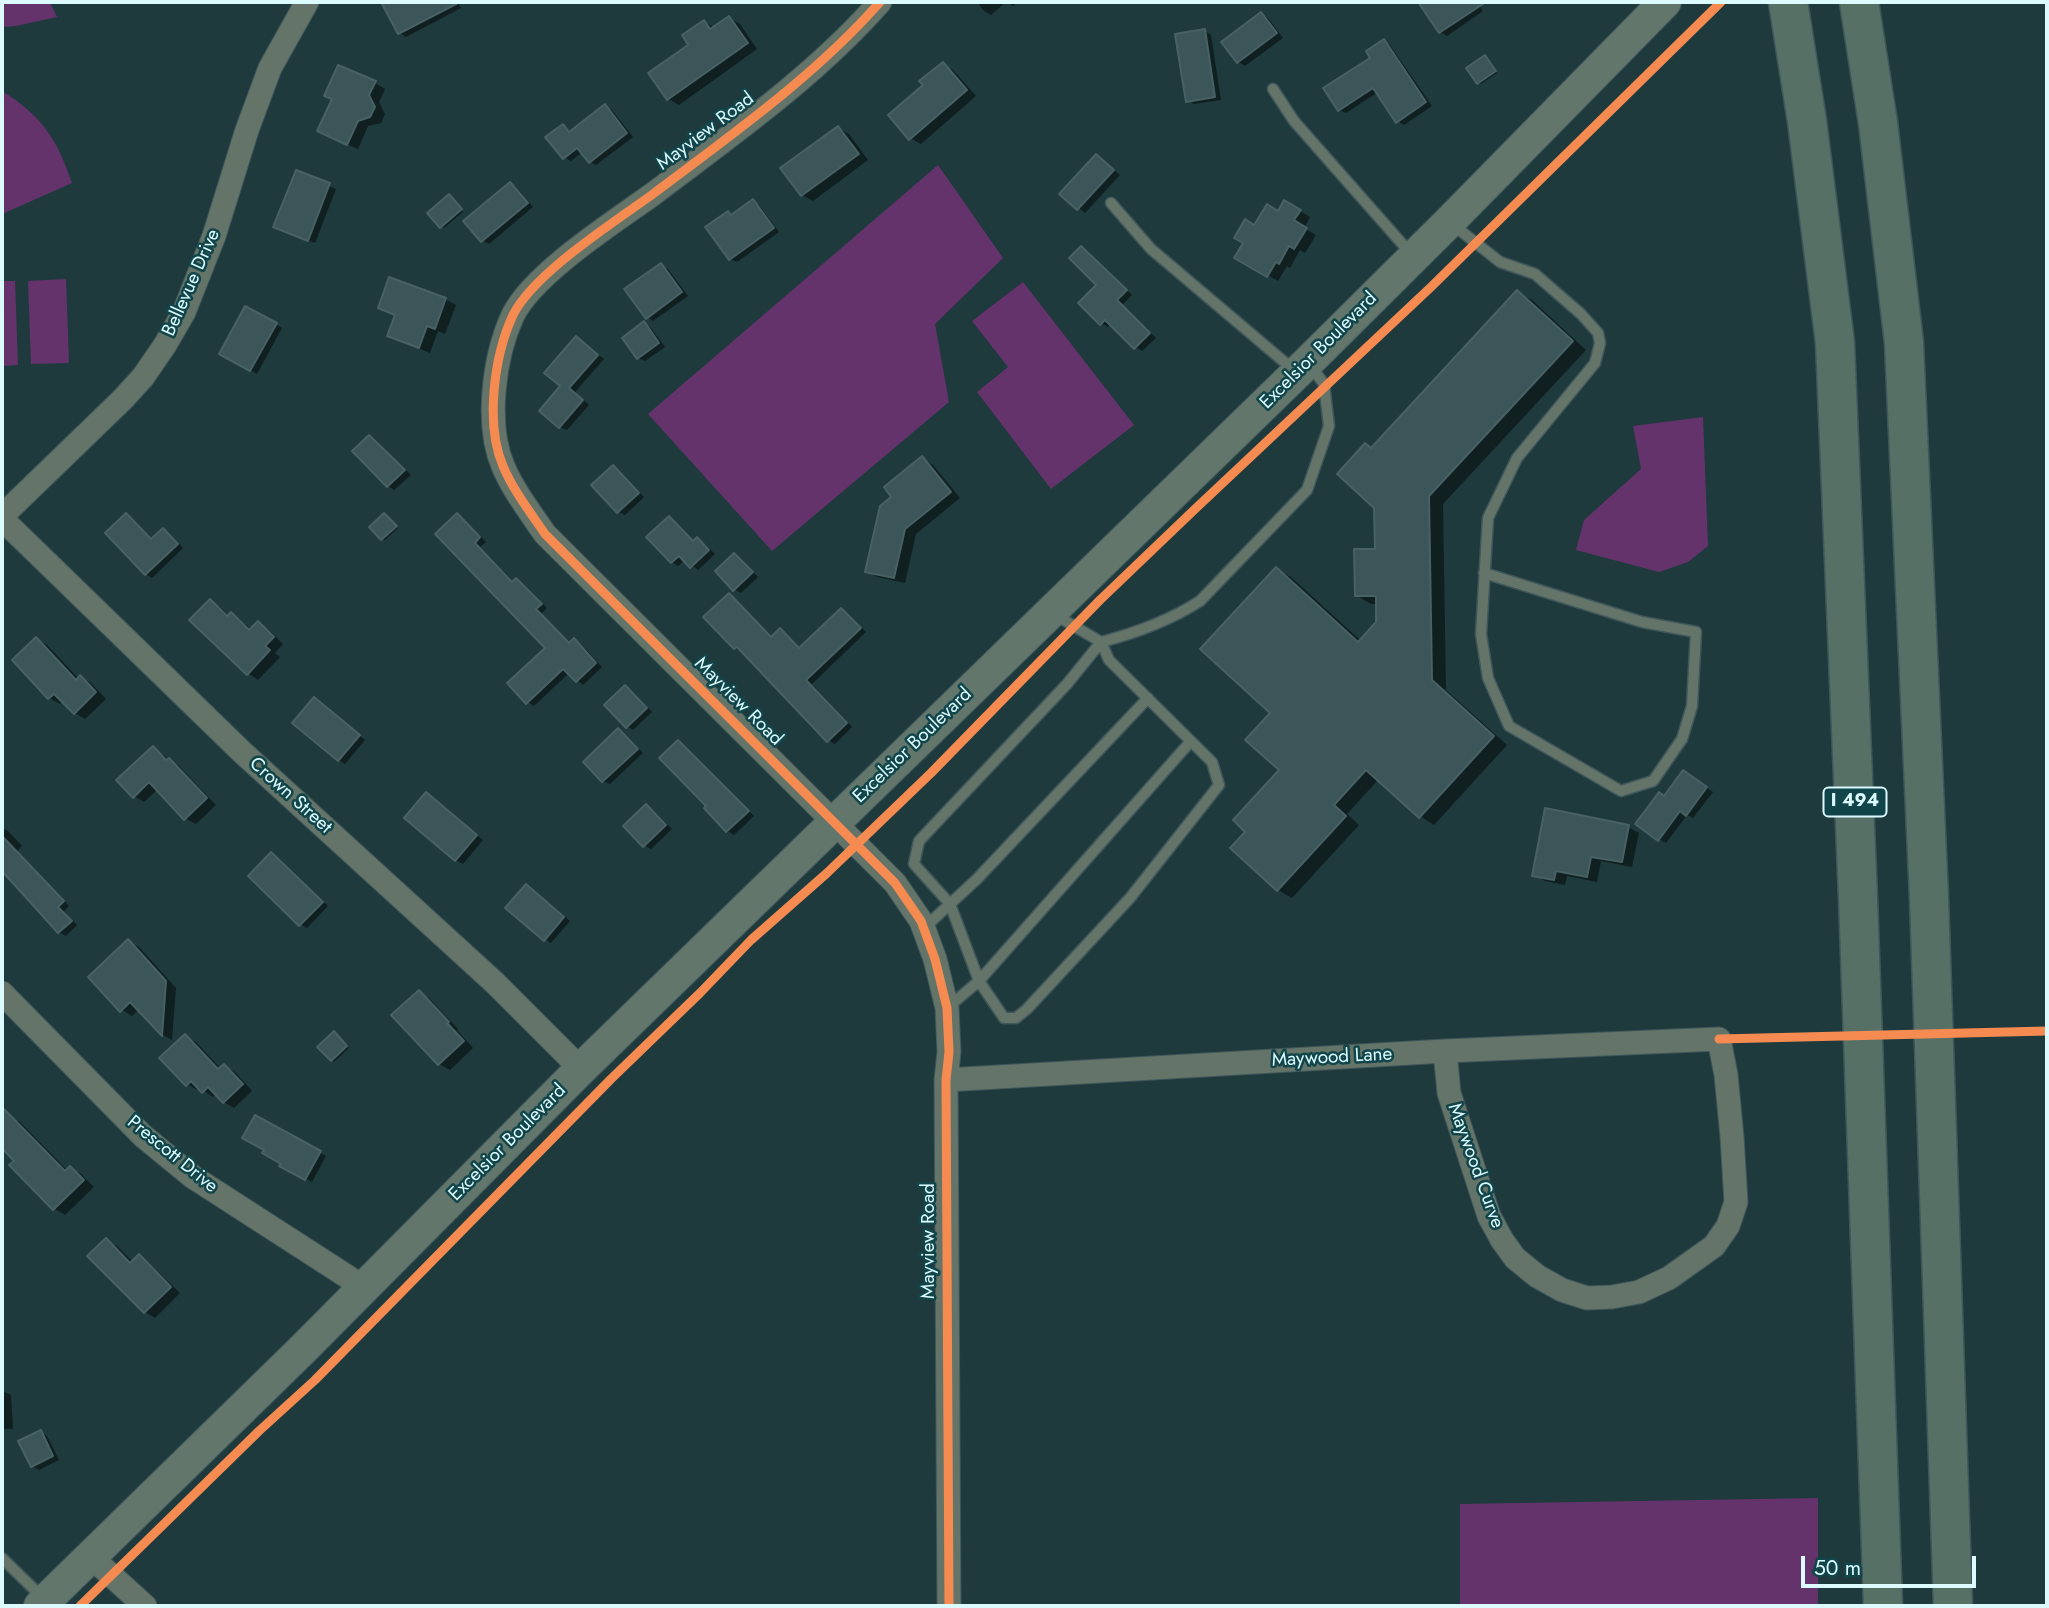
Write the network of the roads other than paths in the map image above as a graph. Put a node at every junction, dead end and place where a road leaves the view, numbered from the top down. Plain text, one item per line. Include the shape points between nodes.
1 (307, 2) edge
2 (880, 2) edge
3 (1788, 2) edge
4 (1859, 2) edge
5 (1657, 5) edge
6 (1273, 89) dead end
7 (1111, 203) dead end
8 (1449, 222) junction
9 (1414, 258) junction
10 (1303, 368) junction
11 (2, 517) edge
12 (1484, 573) junction
13 (1051, 612) junction
14 (1101, 642) junction
15 (1148, 698) junction
16 (1191, 741) junction
17 (835, 823) junction
18 (950, 904) junction
19 (924, 928) junction
20 (979, 981) junction
21 (2, 993) edge
22 (947, 1008) junction
23 (1719, 1039) joint
24 (1445, 1051) junction
25 (581, 1069) junction
26 (946, 1080) junction
27 (365, 1288) junction
28 (91, 1557) junction
29 (2, 1558) edge
30 (43, 1603) edge
31 (145, 1606) edge
32 (949, 1606) edge
33 (1883, 1606) edge
34 (1953, 1606) edge

1 - 11 street, Bellevue Drive via 270,68 214,236 184,312 165,345 123,399
2 - 17 street, Mayview Road via 760,114 529,291 503,343 494,402 502,465 545,534
3 - 33 highway, I 494 via 1835,343
4 - 34 highway via 1904,343
5 - 8 main road, Excelsior Boulevard
6 - 9 lane via 1294,121
7 - 10 lane via 1151,249
8 - 9 main road, Excelsior Boulevard
8 - 12 lane via 1500,262 1535,274 1581,313 1598,332 1600,343 1595,363 1517,458 1488,518
9 - 10 main road, Excelsior Boulevard
10 - 13 main road, Excelsior Boulevard
10 - 14 lane via 1324,384 1329,426 1307,490 1200,601 1181,614
11 - 25 street, Crown Street via 242,752
12 - 12 lane via 1481,634 1488,678 1509,726 1621,791 1653,781 1682,739 1692,706 1696,632 1642,622
13 - 14 lane
13 - 17 main road, Excelsior Boulevard
14 - 15 lane via 1109,660
14 - 18 lane via 919,841 914,864
15 - 16 lane
15 - 18 lane
16 - 20 lane
16 - 20 lane via 1212,762 1219,785 1130,898 1016,1018 1004,1018
17 - 19 street, Mayview Road via 895,883
17 - 25 main road, Excelsior Boulevard
18 - 19 lane
18 - 20 lane
19 - 22 street, Mayview Road
20 - 22 lane
21 - 27 street, Prescott Drive via 143,1136 193,1177
22 - 26 street, Mayview Road
23 - 24 street, Maywood Lane
23 - 24 street, Maywood Curve via 1736,1202 1728,1226 1714,1246 1669,1278 1639,1292 1612,1297 1587,1298 1562,1290 1515,1258 1502,1240 1489,1216 1449,1093
24 - 26 street, Maywood Lane
25 - 27 main road, Excelsior Boulevard
26 - 32 street, Mayview Road
27 - 28 main road, Excelsior Boulevard
28 - 30 main road, Excelsior Boulevard
28 - 31 street
29 - 30 lane

